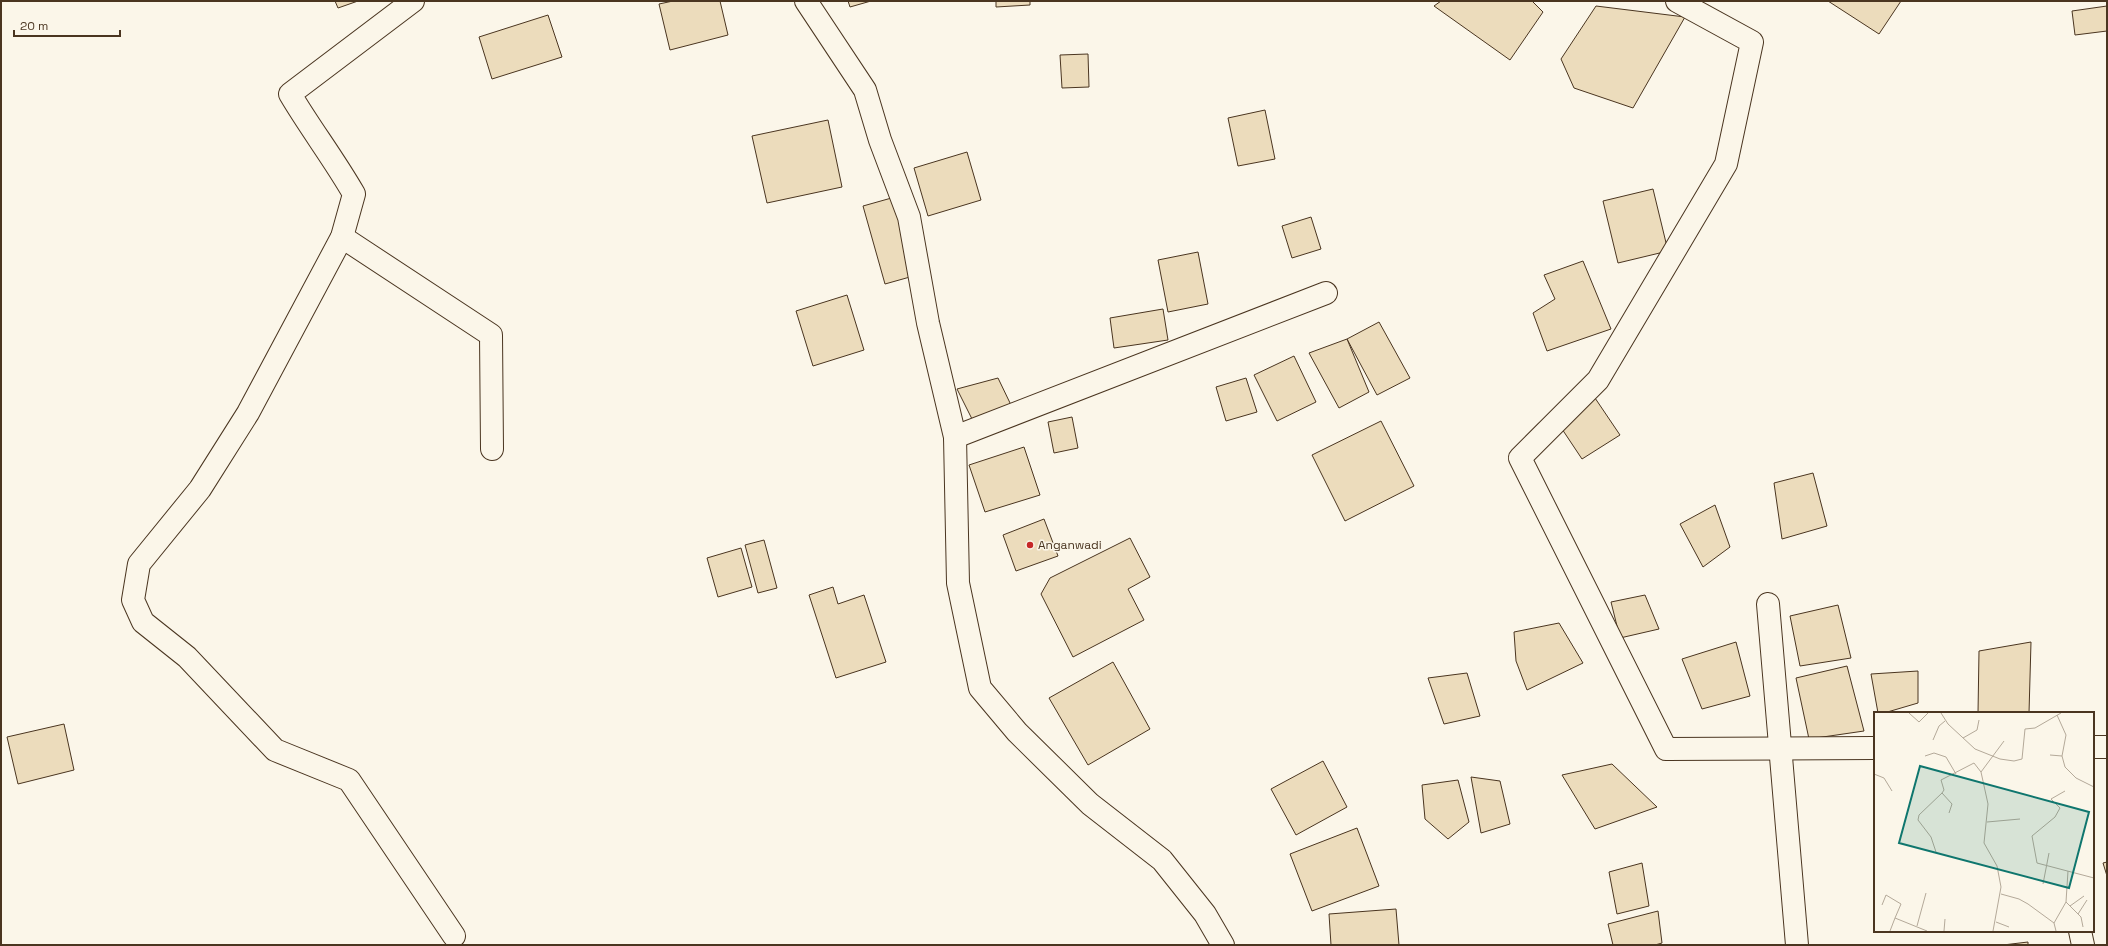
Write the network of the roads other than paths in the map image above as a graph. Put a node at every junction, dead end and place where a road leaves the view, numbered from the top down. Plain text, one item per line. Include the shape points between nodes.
1 (413, 1) edge
2 (806, 1) edge
3 (1677, 1) edge
4 (342, 237) junction
5 (1326, 293) dead end
6 (955, 437) junction
7 (492, 449) dead end
8 (1768, 604) dead end
9 (2107, 747) edge
10 (1874, 748) edge
11 (2094, 748) edge
12 (1780, 749) junction
13 (2080, 932) edge
14 (454, 936) dead end
15 (1223, 945) edge
16 (1796, 945) edge
17 (2083, 945) edge

1 - 4 street via 290,94 313,132 334,159 354,194
2 - 6 street via 865,90 880,140 909,216 928,323
3 - 12 street via 1752,42 1726,164 1598,380 1520,458 1666,749
4 - 7 street via 491,335
4 - 14 street via 248,412 200,489 139,564 133,600 143,622 187,657 275,750 349,780
5 - 6 street
6 - 15 street via 958,583 980,688 1018,732 1090,804 1162,860 1205,914
8 - 12 street
9 - 11 street
10 - 12 street
12 - 16 street
13 - 17 street

